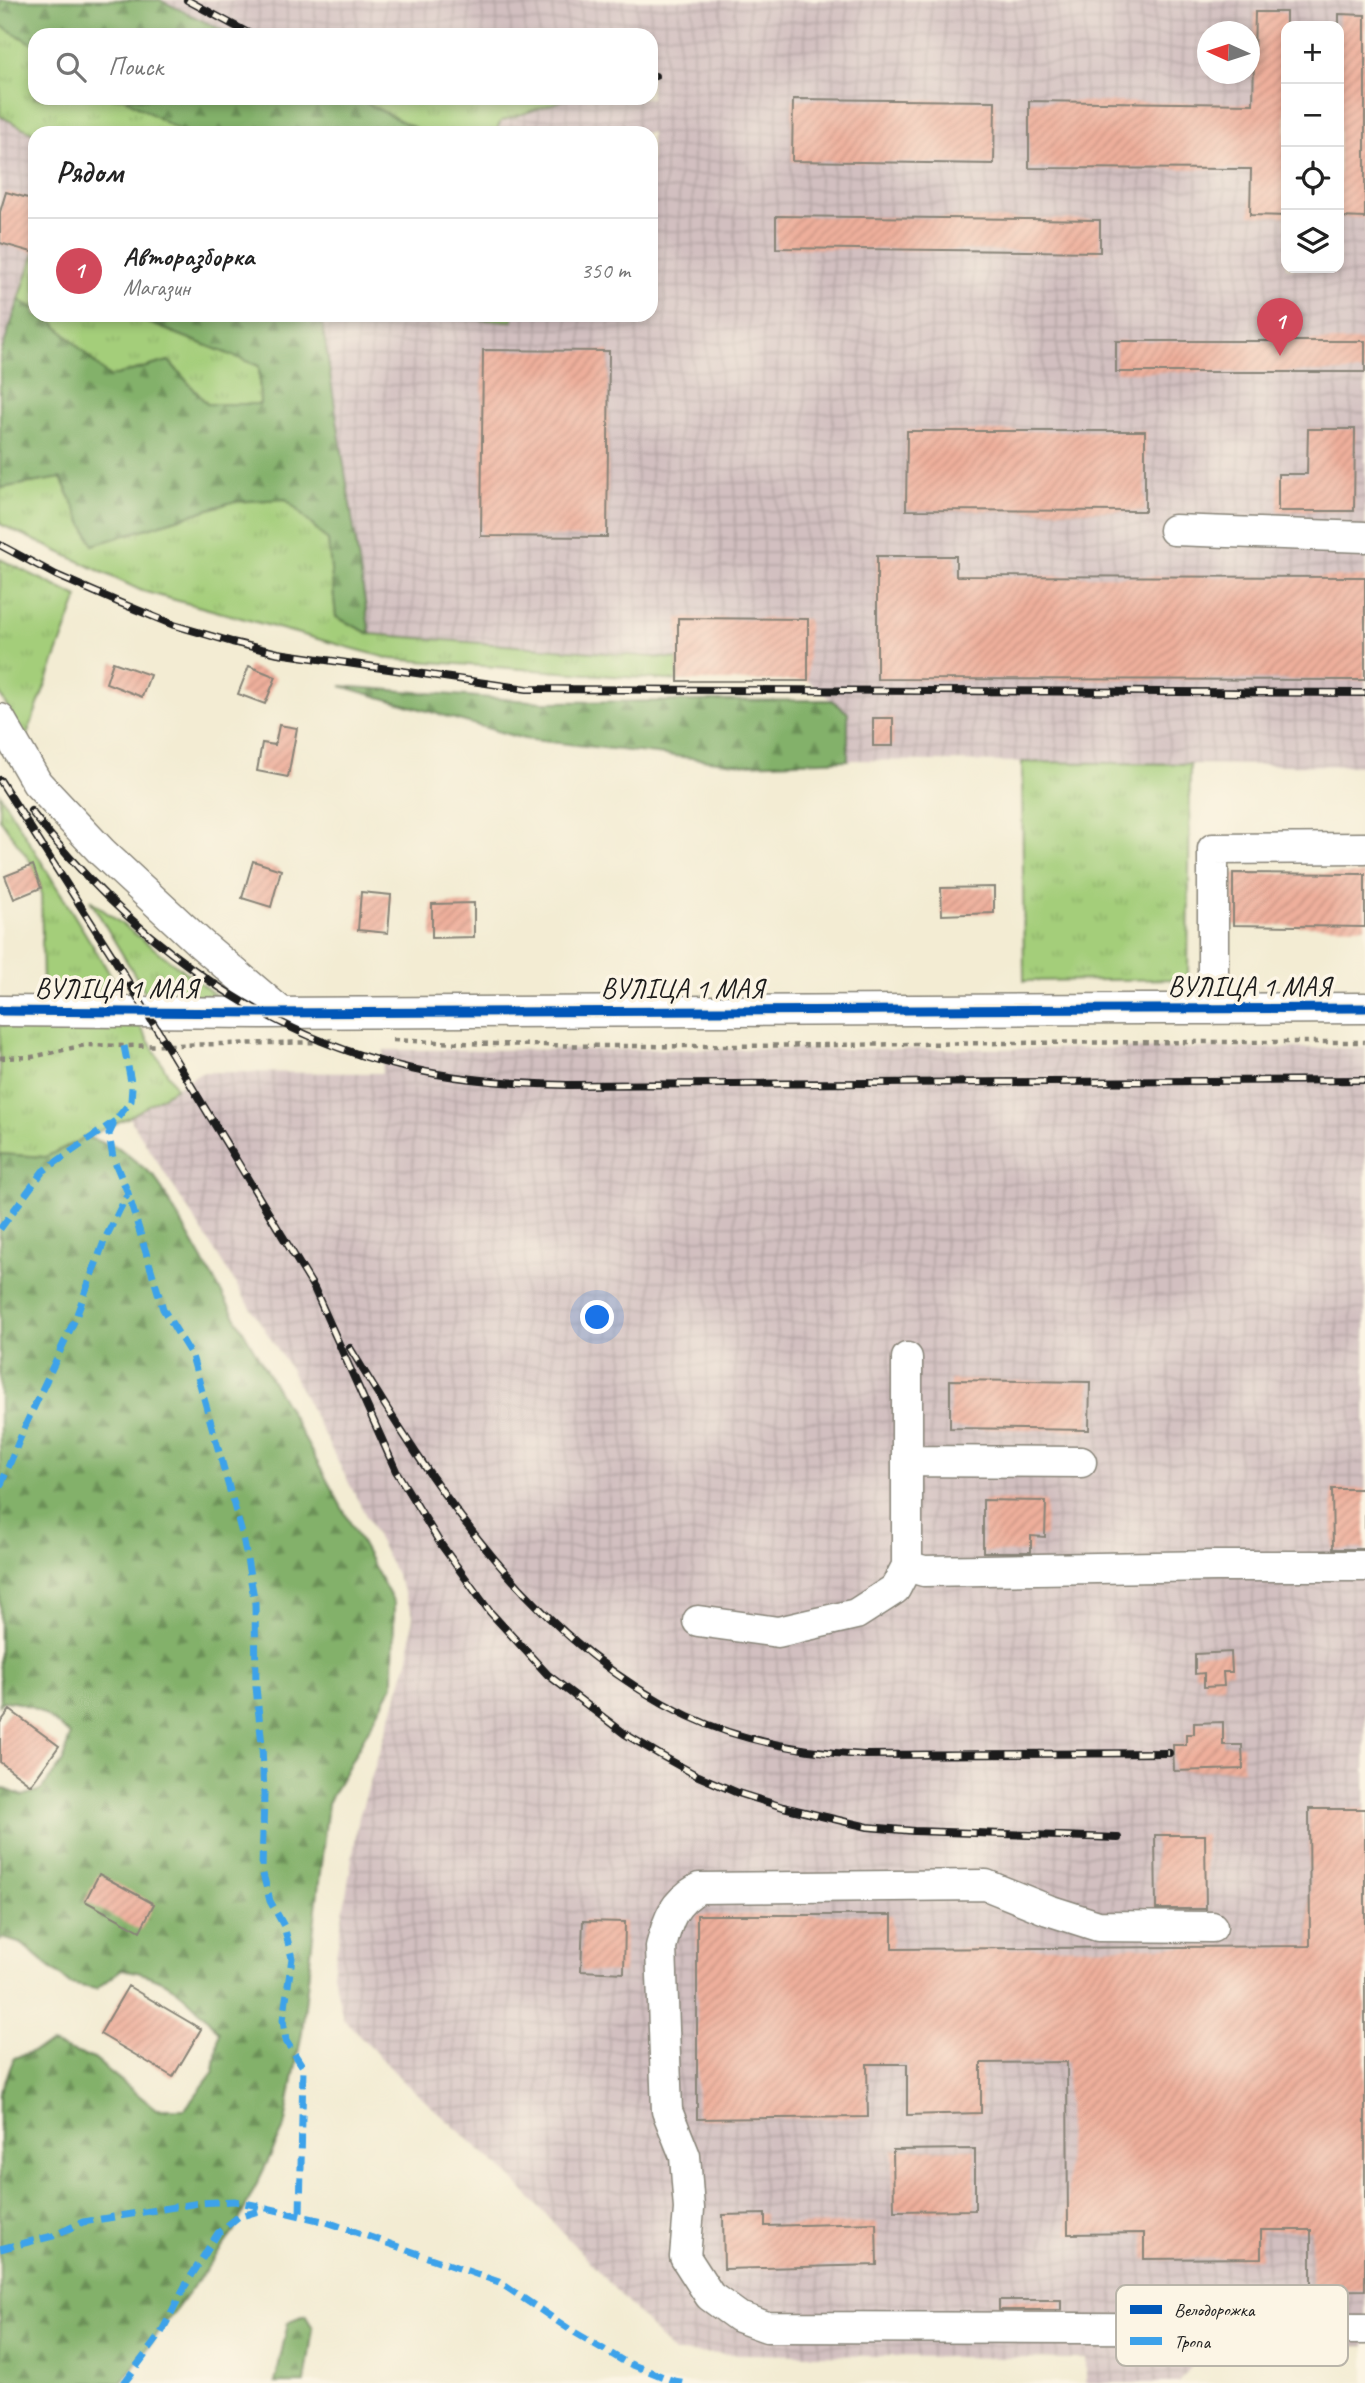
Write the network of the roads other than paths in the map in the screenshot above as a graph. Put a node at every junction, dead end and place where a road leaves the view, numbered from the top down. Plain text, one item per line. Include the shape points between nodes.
1 (1174, 530) dead end
2 (1365, 537) edge
3 (0, 719) edge
4 (1365, 848) edge
5 (1365, 1008) edge
6 (1213, 1009) junction
7 (0, 1011) edge
8 (281, 1012) junction
9 (907, 1358) dead end
10 (907, 1461) junction
11 (1082, 1462) dead end
12 (907, 1566) junction
13 (1365, 1566) edge
14 (698, 1621) dead end
15 (1212, 1927) dead end
16 (1116, 2328) edge

1 - 2 street
3 - 8 street via 37,783 102,852
4 - 6 street via 1213,849
5 - 6 street, ВУЛІЦА 1 МАЯ
6 - 8 street, ВУЛІЦА 1 МАЯ
7 - 8 street, ВУЛІЦА 1 МАЯ
9 - 10 street
10 - 11 street
10 - 12 street
12 - 13 street via 924,1571
12 - 14 street via 895,1589 856,1614 778,1632
15 - 16 street via 1098,1926 986,1885 699,1888 683,1897 667,1920 661,1947 667,2112 685,2155 690,2209 685,2257 710,2296 739,2317 767,2327

